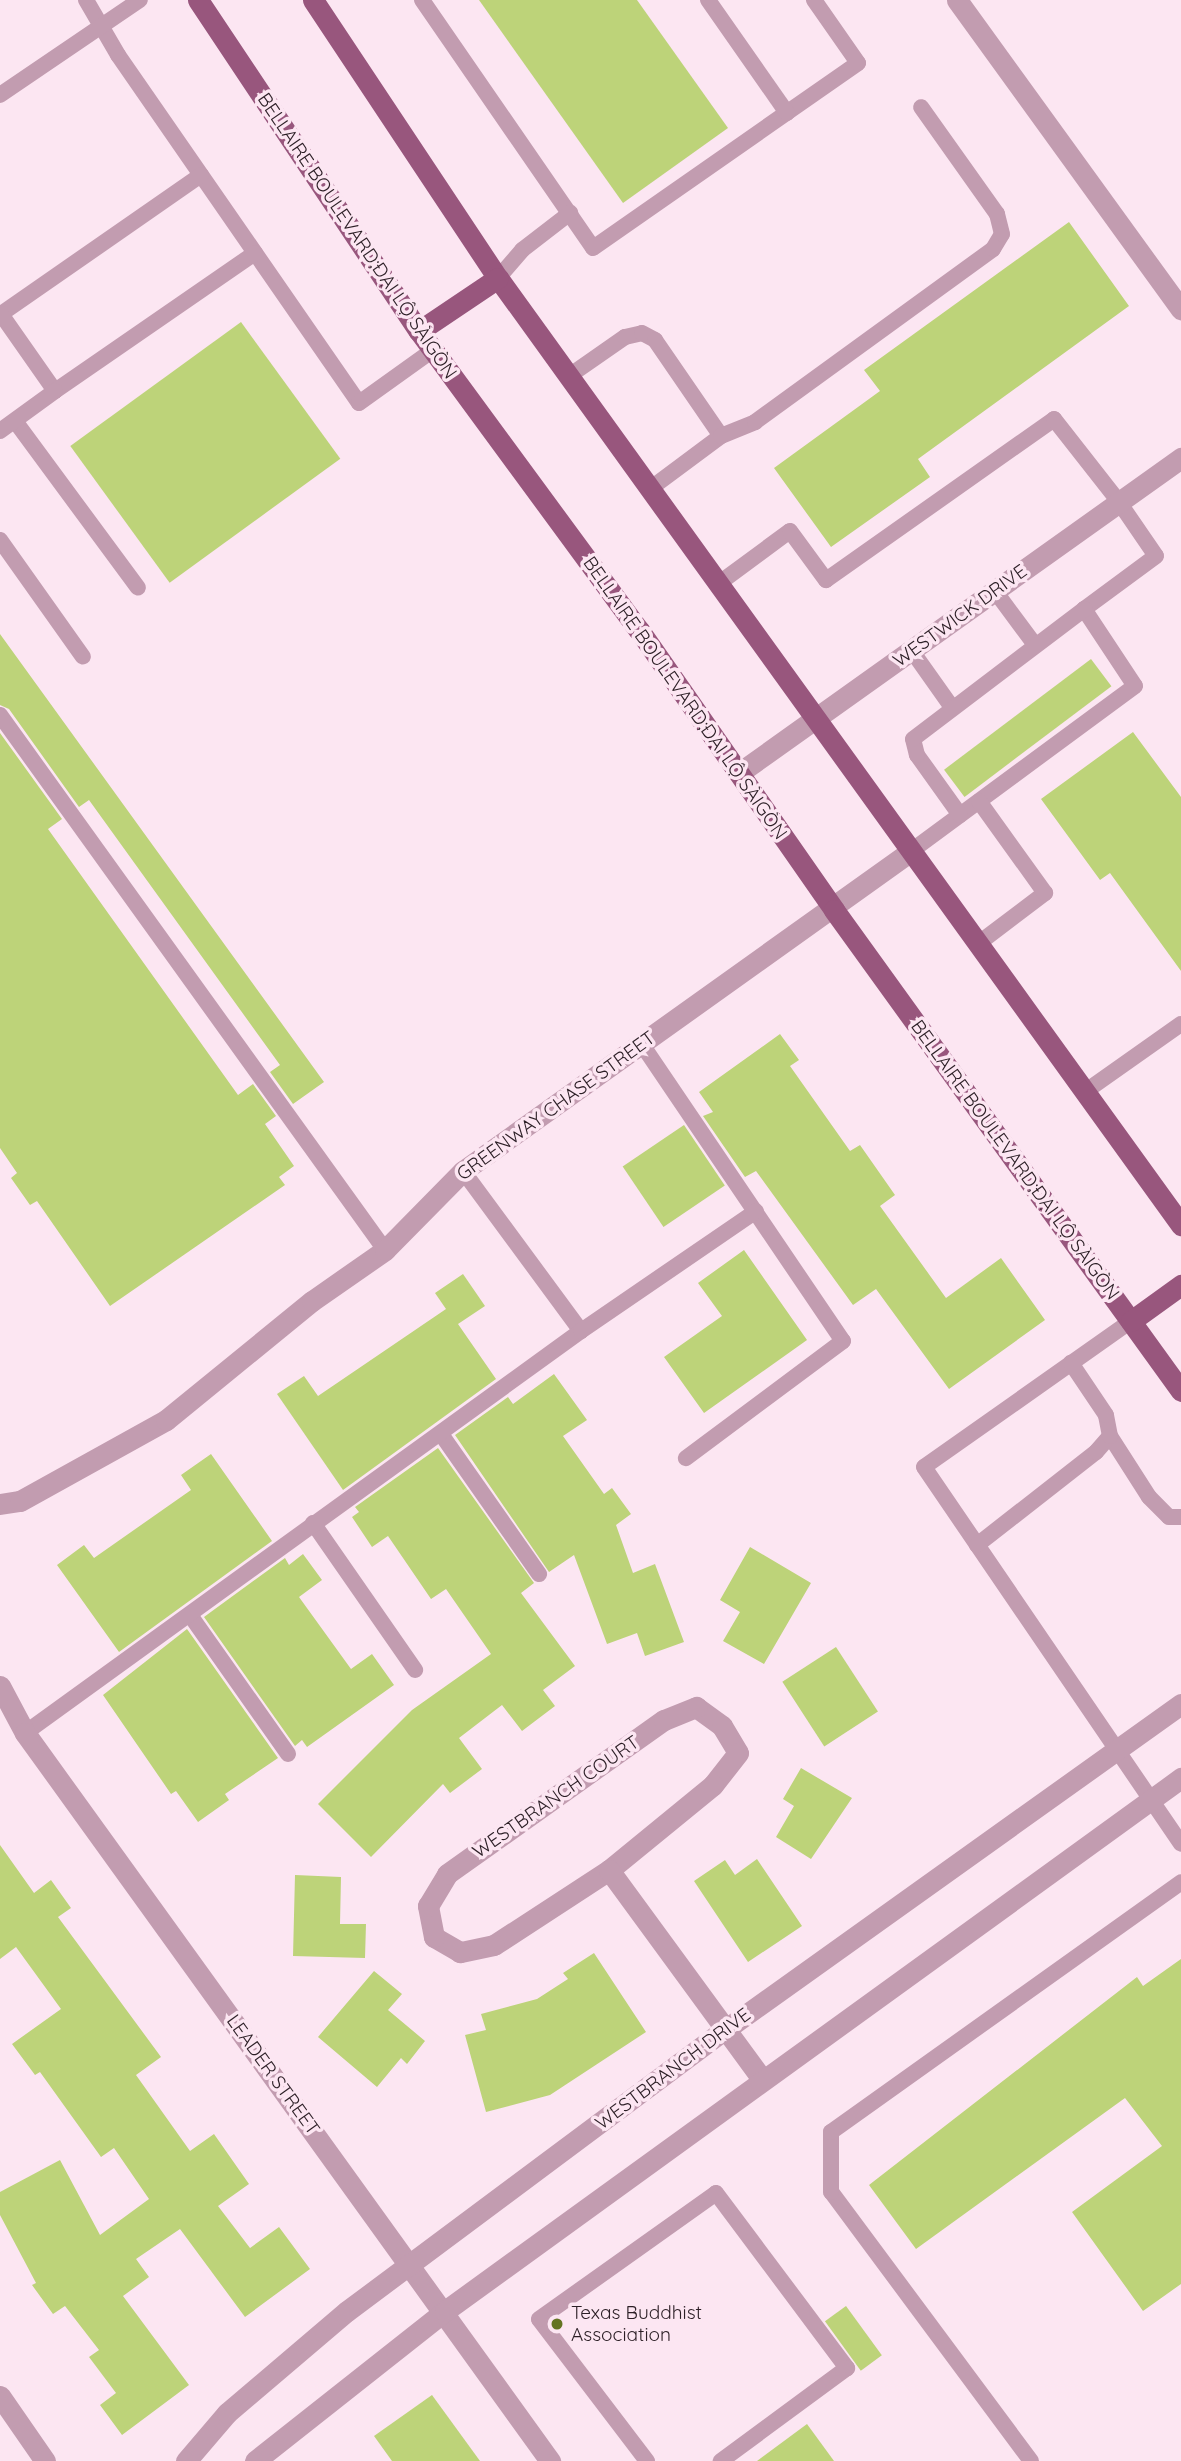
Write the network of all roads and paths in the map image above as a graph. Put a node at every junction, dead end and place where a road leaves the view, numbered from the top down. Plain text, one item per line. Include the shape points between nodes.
1 (86, 0) edge
2 (140, 0) edge
3 (198, 0) edge
4 (313, 0) edge
5 (422, 0) edge
6 (708, 0) edge
7 (814, 0) edge
8 (957, 0) edge
9 (102, 25) junction
10 (0, 95) edge
11 (921, 107) dead end
12 (788, 113) junction
13 (201, 175) junction
14 (569, 213) junction
15 (255, 253) junction
16 (498, 278) junction
17 (1181, 309) edge
18 (419, 331) junction
19 (433, 350) junction
20 (569, 376) junction
21 (55, 391) junction
22 (15, 421) junction
23 (0, 431) edge
24 (721, 436) junction
25 (1181, 458) edge
26 (650, 489) junction
27 (1119, 502) junction
28 (0, 540) edge
29 (718, 584) junction
30 (138, 588) dead end
31 (995, 591) junction
32 (1084, 609) junction
33 (1035, 645) junction
34 (912, 651) junction
35 (83, 657) dead end
36 (951, 706) junction
37 (0, 715) edge
38 (816, 720) junction
39 (739, 773) junction
40 (979, 801) junction
41 (960, 815) junction
42 (911, 851) junction
43 (834, 910) junction
44 (979, 943) junction
45 (1181, 1024) edge
46 (642, 1043) junction
47 (1086, 1091) junction
48 (463, 1171) junction
49 (756, 1211) junction
50 (1181, 1225) edge
51 (386, 1250) junction
52 (1181, 1285) edge
53 (1131, 1321) junction
54 (581, 1331) junction
55 (1071, 1363) junction
56 (1181, 1391) edge
57 (441, 1434) junction
58 (1110, 1436) junction
59 (685, 1458) dead end
60 (0, 1504) edge
61 (1181, 1517) edge
62 (313, 1523) junction
63 (977, 1545) junction
64 (539, 1574) dead end
65 (190, 1615) junction
66 (415, 1670) dead end
67 (0, 1686) edge
68 (1181, 1704) edge
69 (25, 1733) junction
70 (1119, 1750) junction
71 (288, 1755) dead end
72 (1181, 1778) edge
73 (1151, 1799) junction
74 (1181, 1844) edge
75 (609, 1870) junction
76 (1181, 1882) edge
77 (726, 2029) junction
78 (761, 2078) junction
79 (411, 2266) junction
80 (445, 2311) junction
81 (0, 2396) edge
82 (45, 2461) edge
83 (186, 2461) edge
84 (255, 2461) edge
85 (550, 2461) edge
86 (647, 2461) edge
87 (721, 2461) edge
88 (1031, 2461) edge

1 - 9 lane
2 - 9 lane
3 - 18 main road, BELLAIRE BOULEVARD;ĐẠI LỘ SÀIGÒN
4 - 16 main road
5 - 14 lane
6 - 12 lane
7 - 12 lane via 858,63
8 - 17 street
9 - 10 lane
9 - 13 lane
11 - 24 lane via 998,214 1002,234 993,250 755,422
12 - 14 lane via 593,248
13 - 15 lane
13 - 21 lane via 1,314
14 - 16 lane via 523,250
15 - 19 lane via 359,403
15 - 21 lane
16 - 18 main road
16 - 20 main road
18 - 19 main road, BELLAIRE BOULEVARD;ĐẠI LỘ SÀIGÒN
19 - 39 main road, BELLAIRE BOULEVARD;ĐẠI LỘ SÀIGÒN
20 - 24 lane via 625,337 642,333 655,340
20 - 26 main road
21 - 22 lane
22 - 23 lane
22 - 30 lane
24 - 26 lane
25 - 27 street, WESTWICK DRIVE
26 - 29 main road
27 - 29 lane via 1054,419 827,580 790,531
27 - 31 street, WESTWICK DRIVE
27 - 32 lane via 1156,556
28 - 35 lane
29 - 38 main road
31 - 33 lane
31 - 34 street, WESTWICK DRIVE
32 - 33 lane
32 - 40 lane via 1135,686
33 - 36 lane
34 - 36 lane
34 - 38 street, WESTWICK DRIVE
36 - 41 lane via 920,730 913,746
37 - 51 lane
38 - 39 street, WESTWICK DRIVE
38 - 42 main road
39 - 43 main road, BELLAIRE BOULEVARD;ĐẠI LỘ SÀIGÒN
40 - 41 lane
40 - 44 lane via 1045,894
41 - 42 lane
42 - 43 street, GREENWAY CHASE STREET
42 - 44 main road
43 - 46 street, GREENWAY CHASE STREET
43 - 53 main road, BELLAIRE BOULEVARD;ĐẠI LỘ SÀIGÒN
44 - 47 main road
45 - 47 lane
46 - 48 street, GREENWAY CHASE STREET
46 - 49 lane
47 - 50 main road
48 - 51 street, GREENWAY CHASE STREET
48 - 54 lane
49 - 54 lane
49 - 59 lane via 843,1341
51 - 60 street, GREENWAY CHASE STREET via 312,1301 166,1420 20,1501
52 - 53 main road
53 - 55 lane
53 - 56 main road, BELLAIRE BOULEVARD;ĐẠI LỘ SÀIGÒN
54 - 57 lane
55 - 58 lane via 1106,1415
55 - 63 lane via 924,1467
57 - 62 lane
57 - 64 lane
58 - 61 lane via 1149,1497 1169,1517
58 - 63 lane
62 - 65 lane
62 - 66 lane
63 - 70 lane
65 - 69 lane
65 - 71 lane
67 - 69 street, LEADER STREET
68 - 70 street, WESTBRANCH DRIVE
69 - 79 street, LEADER STREET
70 - 73 lane
70 - 77 street, WESTBRANCH DRIVE
72 - 73 street
73 - 74 lane
73 - 78 street
75 - 75 street, WESTBRANCH COURT via 713,1785 738,1754 722,1726 696,1707 664,1720 447,1874 428,1906 433,1937 460,1952 494,1945
75 - 77 street
76 - 88 lane via 831,2132 831,2192
77 - 78 street
77 - 79 street, WESTBRANCH DRIVE
78 - 80 street
79 - 80 street, LEADER STREET
79 - 83 street, WESTBRANCH DRIVE via 347,2311 227,2413
80 - 84 street
80 - 85 street, LEADER STREET
81 - 82 street
86 - 87 lane via 539,2319 716,2193 847,2368

